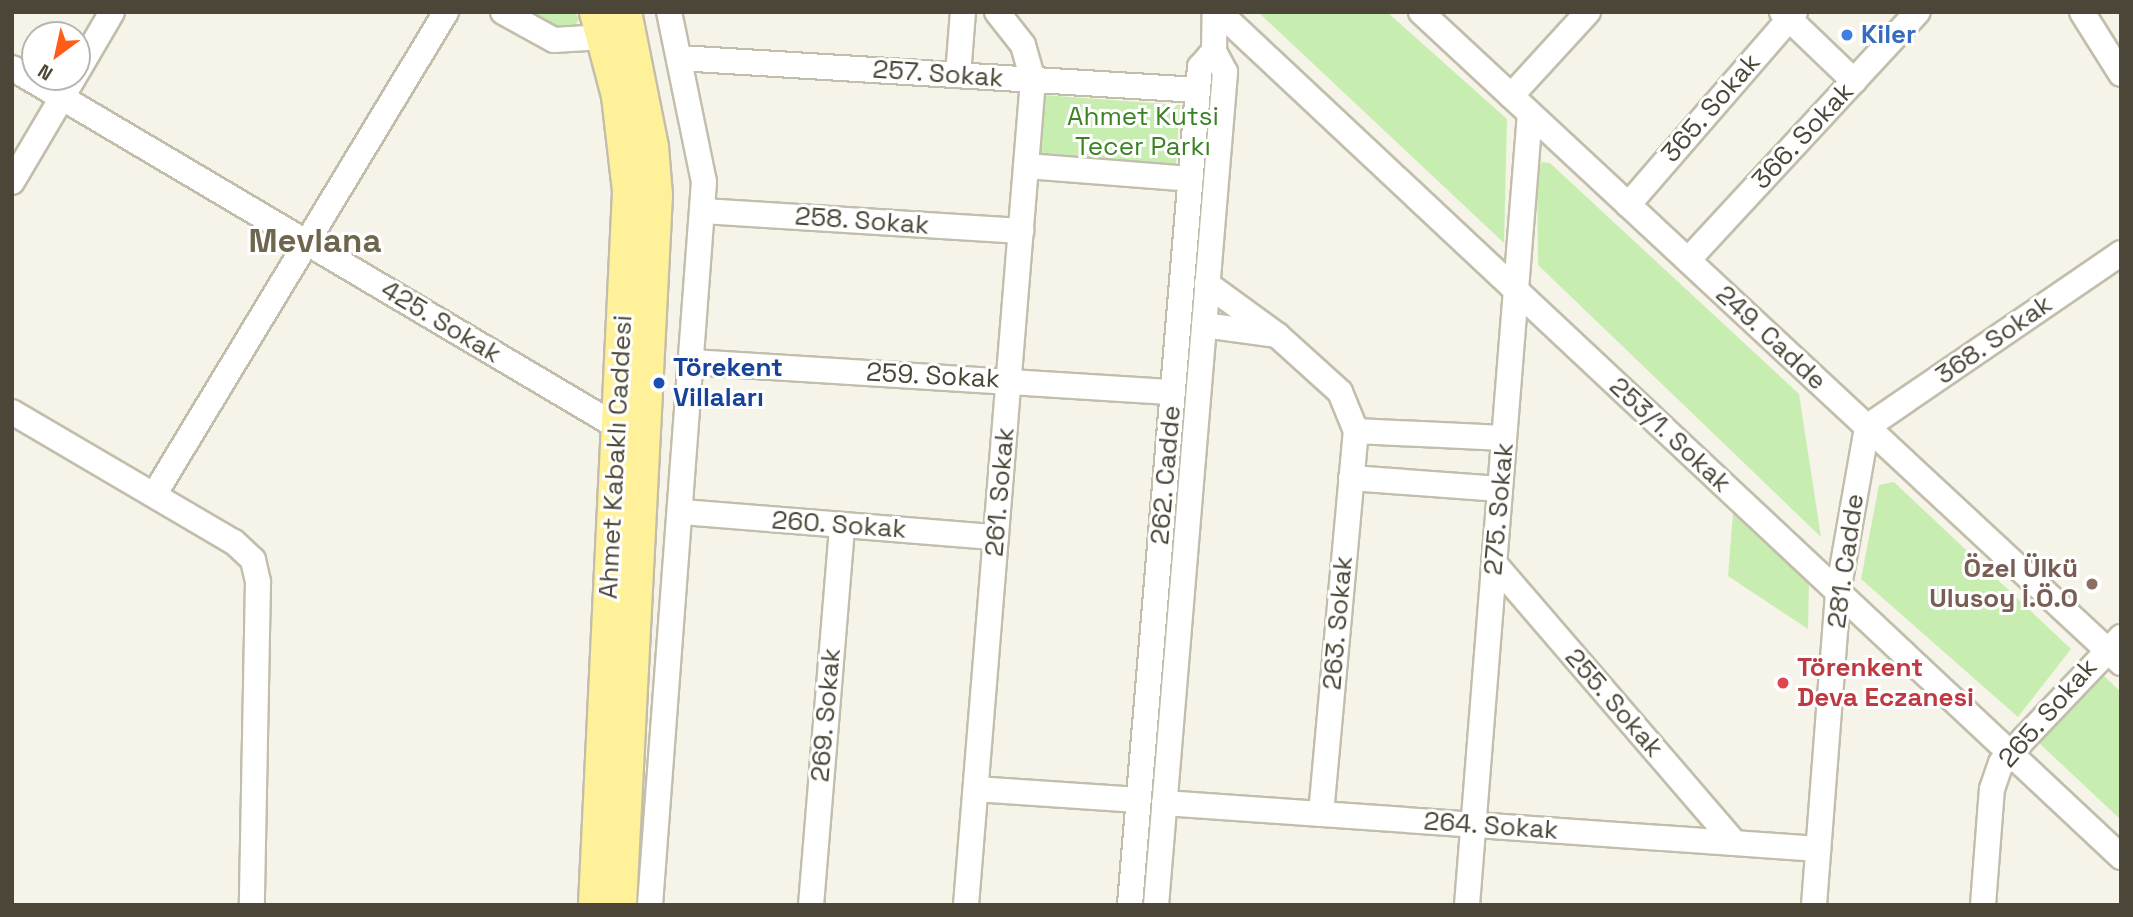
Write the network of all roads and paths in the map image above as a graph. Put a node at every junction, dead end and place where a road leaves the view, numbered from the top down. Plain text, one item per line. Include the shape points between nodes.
1 (112, 12) edge
2 (446, 12) edge
3 (503, 12) edge
4 (625, 12) edge
5 (669, 12) edge
6 (963, 12) edge
7 (997, 12) edge
8 (1217, 12) edge
9 (1421, 12) edge
10 (1587, 12) edge
11 (1918, 12) edge
12 (2082, 12) edge
13 (1789, 14) edge
14 (600, 24) edge
15 (91, 48) edge
16 (1214, 51) junction
17 (678, 58) junction
18 (2121, 74) edge
19 (957, 75) junction
20 (1033, 80) junction
21 (1854, 81) junction
22 (1198, 90) junction
23 (66, 91) edge
24 (77, 91) edge
25 (1511, 96) junction
26 (1530, 114) junction
27 (1026, 166) junction
28 (1190, 179) junction
29 (12, 182) edge
30 (1628, 205) junction
31 (703, 211) junction
32 (1021, 231) junction
33 (307, 243) junction
34 (2121, 253) edge
35 (1688, 260) junction
36 (1207, 284) junction
37 (1516, 292) junction
38 (1204, 324) junction
39 (1277, 335) junction
40 (692, 362) junction
41 (1009, 380) junction
42 (1172, 392) junction
43 (12, 412) edge
44 (618, 427) junction
45 (1867, 427) junction
46 (1356, 431) junction
47 (1504, 438) junction
48 (1351, 478) junction
49 (1500, 489) junction
50 (154, 495) junction
51 (682, 512) junction
52 (842, 525) junction
53 (996, 537) junction
54 (1494, 563) junction
55 (1838, 592) junction
56 (2116, 650) edge
57 (2008, 752) junction
58 (976, 789) junction
59 (1138, 800) junction
60 (1164, 803) junction
61 (1321, 814) junction
62 (1473, 824) junction
63 (1734, 842) junction
64 (1818, 849) junction
65 (2121, 857) edge
66 (252, 905) edge
67 (595, 905) edge
68 (620, 905) edge
69 (650, 905) edge
70 (811, 905) edge
71 (966, 905) edge
72 (1130, 905) edge
73 (1156, 905) edge
74 (1467, 905) edge
75 (1814, 905) edge
76 (1983, 905) edge

1 - 15 street
2 - 33 street
3 - 14 street via 554,40
4 - 68 main road, Ahmet Kabaklı Caddesi via 652,147 656,195
5 - 17 street
6 - 19 street
7 - 20 street via 1023,45
8 - 16 street, 262. Cadde
8 - 37 street, 253/1. Sokak
9 - 25 street, 249. Cadde
10 - 25 street
11 - 21 street, 366. Sokak
12 - 18 street
13 - 21 street
13 - 30 street, 365. Sokak
14 - 44 main road, Ahmet Kabaklı Caddesi via 623,124 629,191
16 - 22 street, 262. Cadde via 1200,67
16 - 36 street, 262. Cadde via 1225,72
17 - 19 street, 257. Sokak
17 - 31 street via 704,172
19 - 20 street, 257. Sokak
20 - 22 street, 257. Sokak
20 - 27 street, 261. Sokak
21 - 35 street, 366. Sokak
22 - 28 street, 262. Cadde
23 - 29 street
24 - 33 street, 425. Sokak
25 - 26 street, 249. Cadde
26 - 30 street, 249. Cadde
26 - 37 street, 275. Sokak
27 - 28 street
27 - 32 street, 261. Sokak
28 - 42 street, 262. Cadde
30 - 35 street, 249. Cadde
31 - 32 street, 258. Sokak
31 - 40 street
32 - 41 street, 261. Sokak
33 - 44 street, 425. Sokak
33 - 50 street
34 - 45 street, 368. Sokak
35 - 45 street, 249. Cadde
36 - 38 street, 262. Cadde
36 - 39 street
37 - 47 street, 275. Sokak
37 - 55 street, 253/1. Sokak
38 - 39 street
38 - 60 street, 262. Cadde
39 - 46 street via 1340,391
40 - 41 street, 259. Sokak
40 - 51 street
41 - 42 street, 259. Sokak
41 - 53 street, 261. Sokak
42 - 59 street, 262. Cadde
43 - 50 street
44 - 67 main road, Ahmet Kabaklı Caddesi
45 - 55 street, 281. Cadde
45 - 56 street, 249. Cadde
46 - 47 street
46 - 48 street, 263. Sokak
47 - 49 street, 275. Sokak
48 - 49 street
48 - 61 street, 263. Sokak
49 - 54 street, 275. Sokak
50 - 66 street via 234,542 256,570
51 - 52 street, 260. Sokak
51 - 69 street
52 - 53 street, 260. Sokak
52 - 70 street, 269. Sokak
53 - 58 street, 261. Sokak
54 - 62 street, 275. Sokak
54 - 63 street, 255. Sokak
55 - 57 street, 253/1. Sokak
55 - 64 street, 281. Cadde
56 - 57 street, 265. Sokak
57 - 65 street, 253/1. Sokak
57 - 76 street, 265. Sokak via 1992,789
58 - 59 street
58 - 71 street, 261. Sokak
59 - 72 street, 262. Cadde
60 - 61 street, 264. Sokak
60 - 73 street, 262. Cadde
61 - 62 street, 264. Sokak
62 - 63 street, 264. Sokak
62 - 74 street, 275. Sokak
63 - 64 street, 264. Sokak
64 - 75 street, 281. Cadde

